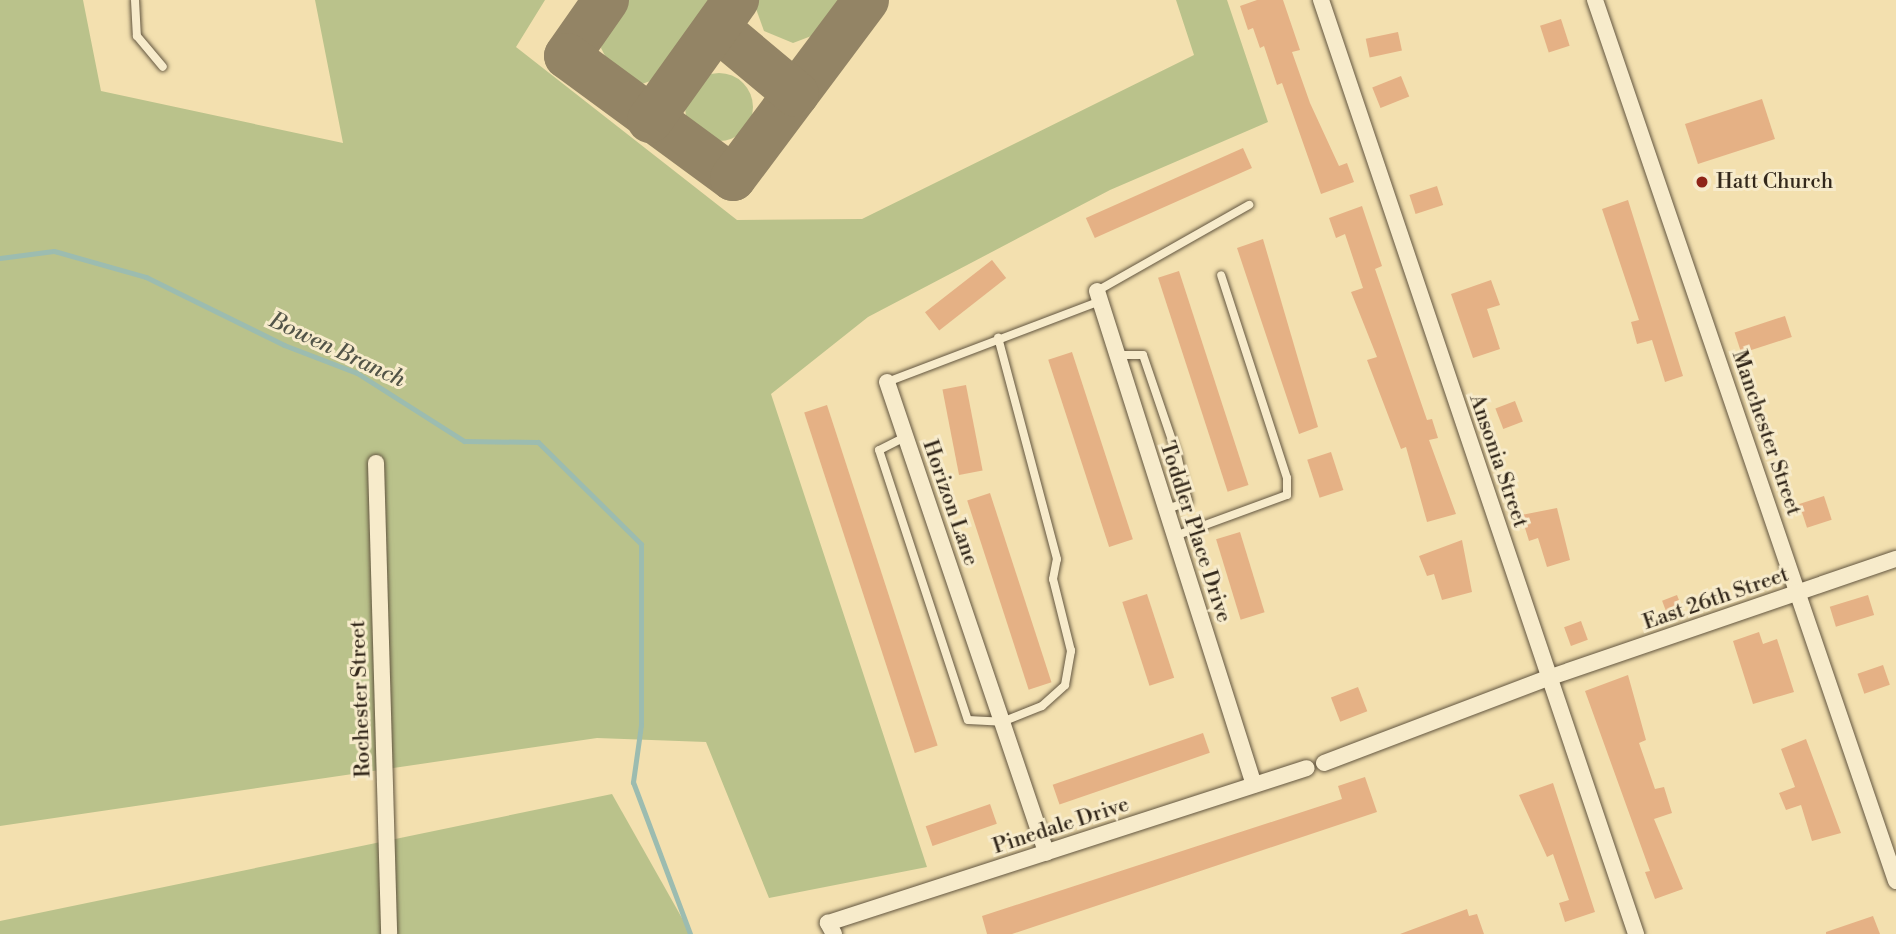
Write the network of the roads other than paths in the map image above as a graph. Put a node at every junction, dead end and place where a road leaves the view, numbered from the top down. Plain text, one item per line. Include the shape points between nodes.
1 (135, 0) edge
2 (1321, 0) edge
3 (1595, 0) edge
4 (163, 67) dead end
5 (1249, 205) dead end
6 (1221, 275) dead end
7 (1098, 296) junction
8 (998, 338) junction
9 (1117, 355) junction
10 (887, 382) joint
11 (905, 437) junction
12 (376, 463) dead end
13 (1166, 509) junction
14 (1175, 536) junction
15 (1896, 559) edge
16 (1799, 593) junction
17 (1548, 678) junction
18 (1002, 722) junction
19 (1324, 763) dead end
20 (1307, 768) dead end
21 (1254, 785) junction
22 (1046, 853) junction
23 (1896, 881) edge
24 (831, 928) edge
25 (1634, 933) edge
26 (389, 934) edge

1 - 4 lane via 137,36
2 - 17 street, Ansonia Street
3 - 16 street, Manchester Street
5 - 7 lane, Horizon Lane
6 - 14 lane via 1287,478 1287,495
7 - 8 lane, Horizon Lane
7 - 9 street, Toddler Place Drive
8 - 10 lane, Horizon Lane
8 - 18 lane via 1057,559 1053,579 1071,651 1065,685 1042,706
9 - 13 street, Toddler Place Drive
9 - 13 lane via 1143,355 1177,455 1188,502
10 - 11 street, Horizon Lane
11 - 18 street, Horizon Lane
11 - 18 lane via 879,450 968,720
12 - 26 street, Rochester Street
13 - 14 street, Toddler Place Drive
14 - 21 street, Toddler Place Drive
15 - 16 street, East 26th Street
16 - 17 street, East 26th Street
16 - 23 street, Manchester Street
17 - 19 street
17 - 25 street, Ansonia Street
18 - 22 street, Horizon Lane
20 - 21 street, Pinedale Drive
21 - 22 street, Pinedale Drive
22 - 24 street, Pinedale Drive

